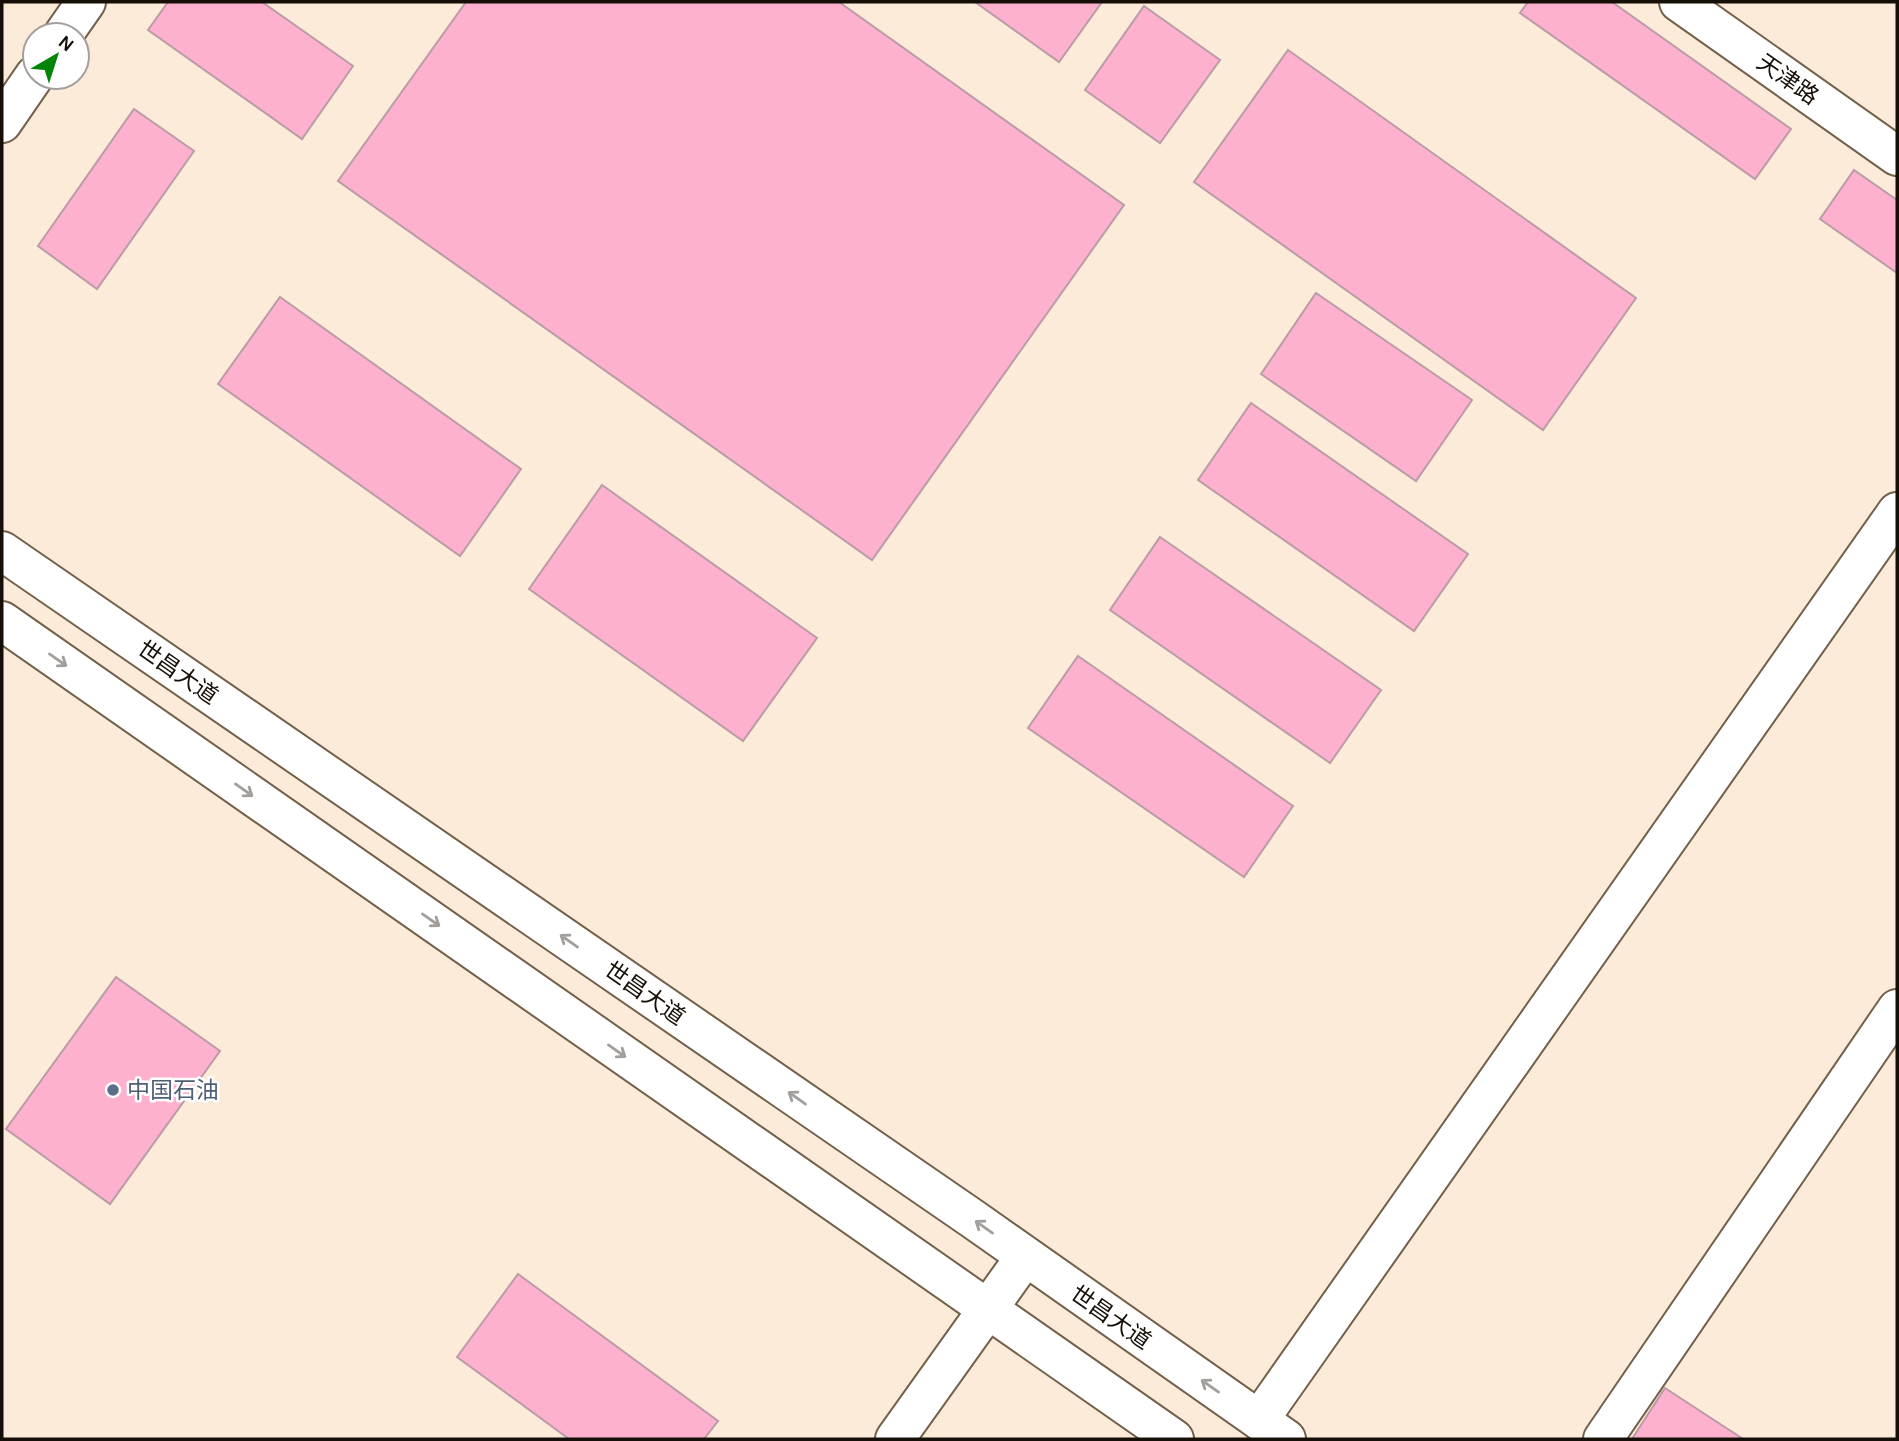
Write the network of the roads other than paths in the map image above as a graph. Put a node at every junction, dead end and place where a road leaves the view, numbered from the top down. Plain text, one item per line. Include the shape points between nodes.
1 (86, 2) edge
2 (1679, 2) edge
3 (73, 21) edge
4 (24, 91) edge
5 (2, 123) edge
6 (1897, 156) edge
7 (1897, 512) edge
8 (2, 551) edge
9 (2, 621) edge
10 (1897, 1009) edge
11 (1025, 1257) junction
12 (987, 1309) junction
13 (1273, 1430) edge
14 (895, 1439) edge
15 (1174, 1439) edge
16 (1603, 1439) edge

1 - 3 main road
2 - 6 main road, 天津路
4 - 5 main road
7 - 13 main road
11 -> 8 main road, 世昌大道
9 -> 12 main road
10 - 16 main road
11 - 12 main road
13 -> 11 main road, 世昌大道
12 - 14 main road
12 - 15 main road

